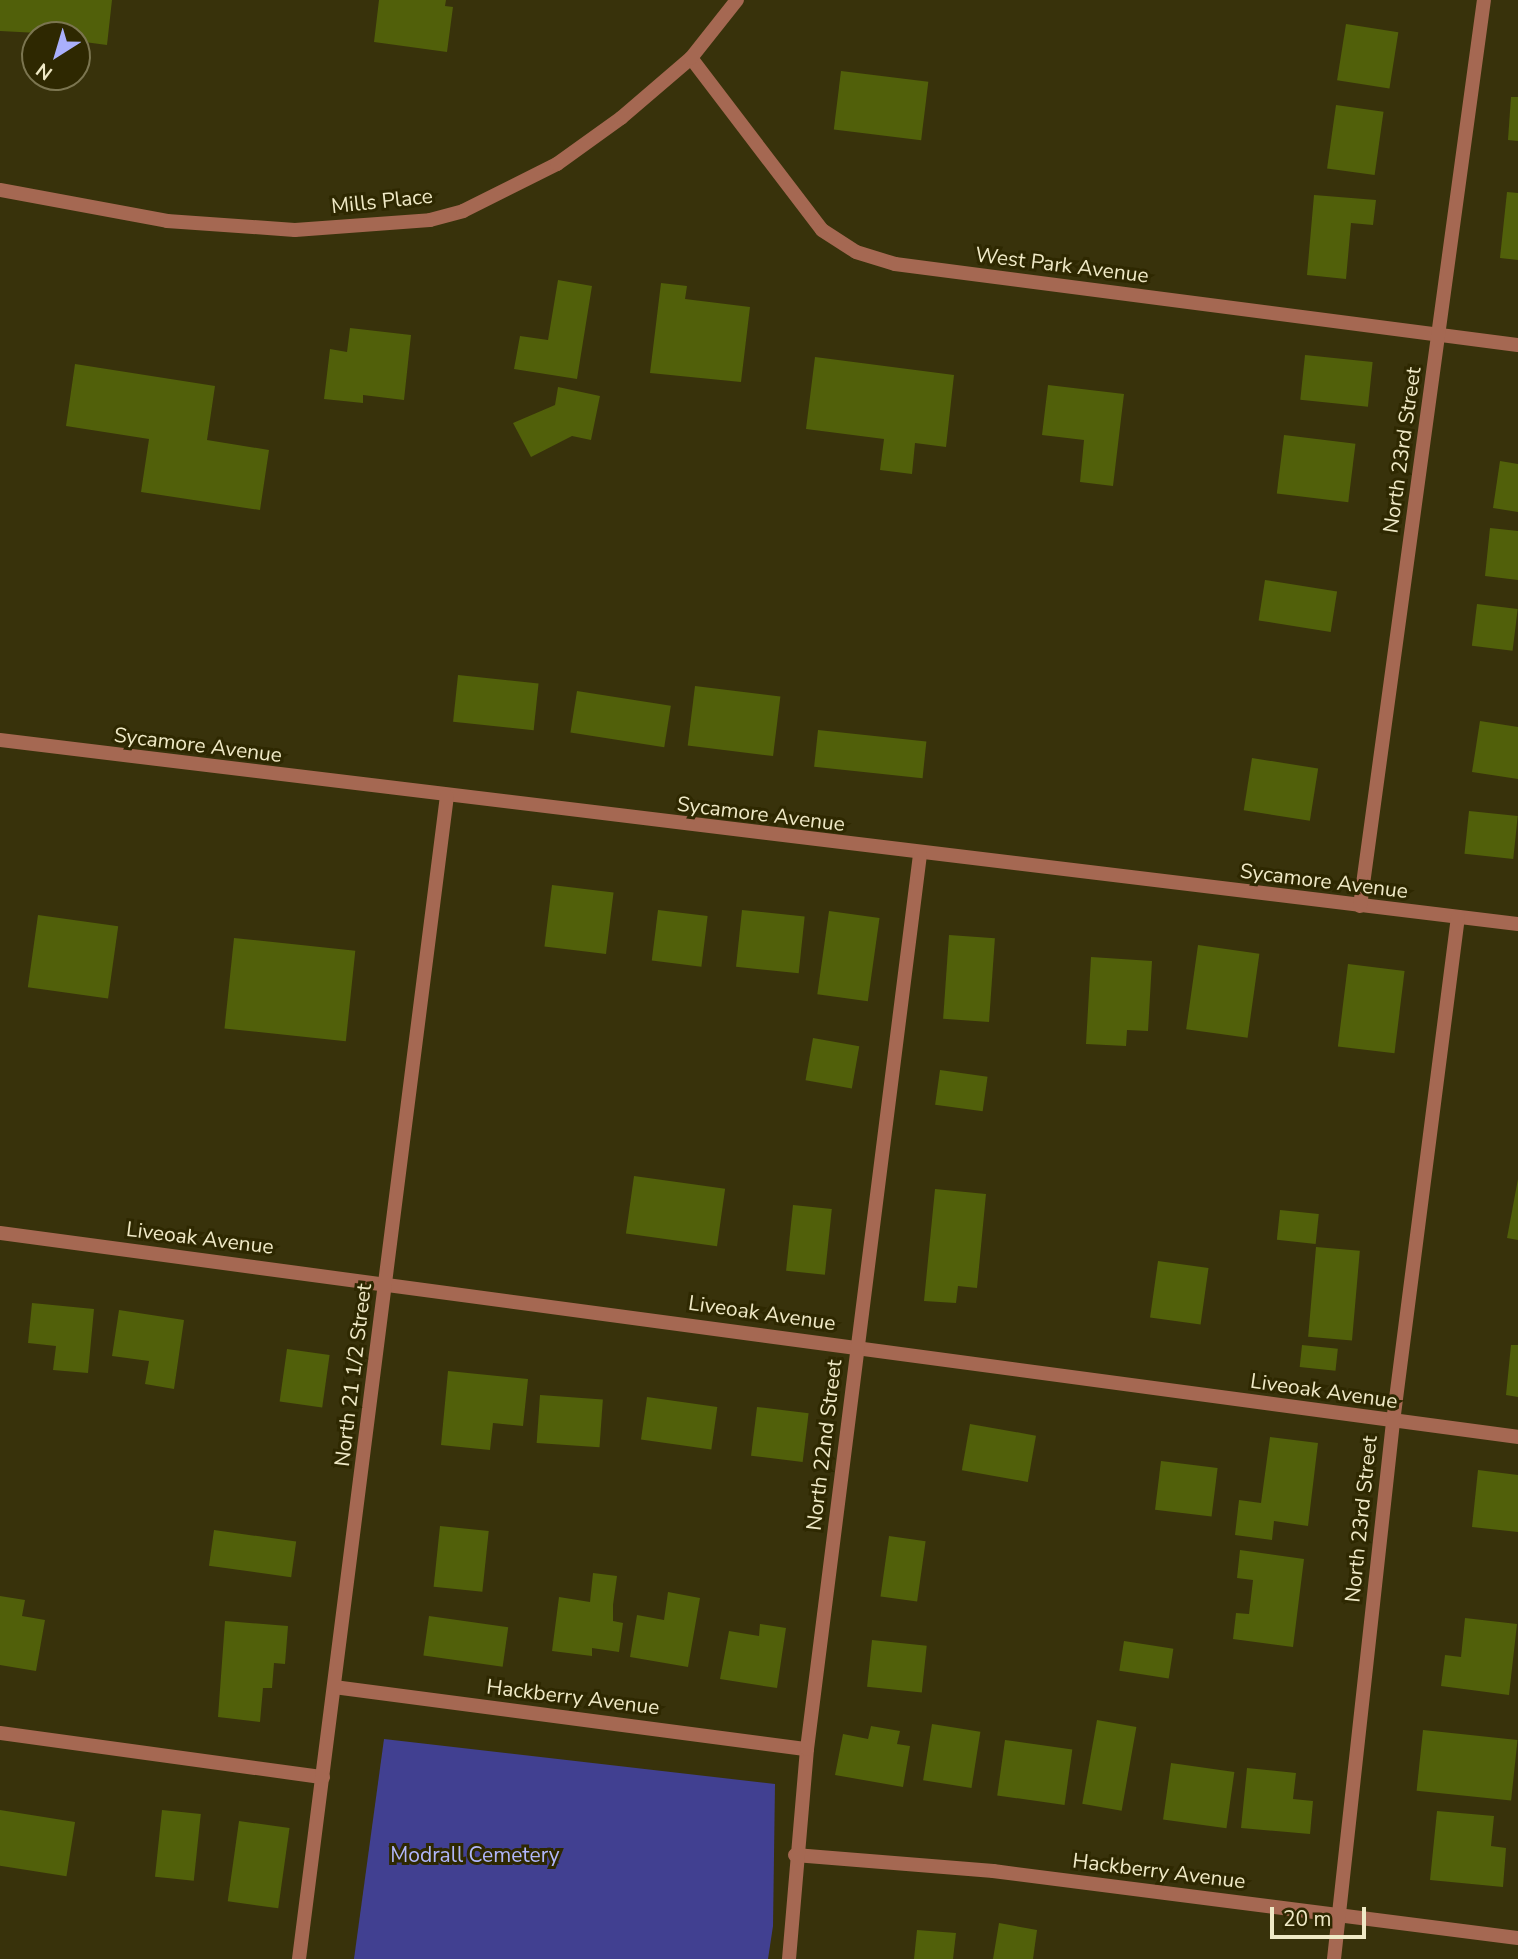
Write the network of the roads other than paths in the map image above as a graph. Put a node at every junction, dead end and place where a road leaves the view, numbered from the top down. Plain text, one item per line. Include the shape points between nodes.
1 (737, 0) edge
2 (1484, 0) edge
3 (691, 58) junction
4 (0, 190) edge
5 (1439, 335) junction
6 (1518, 345) edge
7 (0, 740) edge
8 (447, 796) junction
9 (920, 854) junction
10 (1360, 906) junction
11 (1458, 917) junction
12 (1518, 924) edge
13 (0, 1234) edge
14 (386, 1282) junction
15 (858, 1348) junction
16 (1393, 1422) junction
17 (1518, 1437) edge
18 (334, 1688) junction
19 (0, 1733) edge
20 (807, 1749) junction
21 (323, 1777) junction
22 (795, 1855) junction
23 (1341, 1915) junction
24 (1518, 1938) edge
25 (299, 1959) edge
26 (789, 1959) edge
27 (1334, 1959) edge

1 - 3 street, Mills Place
2 - 5 street, North 23rd Street
3 - 4 street, Mills Place via 621,118 557,164 463,211 430,219 295,230 206,224
3 - 5 street, West Park Avenue via 822,230 856,252 895,264
5 - 6 street, West Park Avenue
5 - 10 street, North 23rd Street
7 - 8 street, Sycamore Avenue
8 - 9 street, Sycamore Avenue
8 - 14 street, North 21 1/2 Street
9 - 10 street, Sycamore Avenue
9 - 15 street, North 22nd Street
10 - 11 street, Sycamore Avenue
11 - 12 street, Sycamore Avenue
11 - 16 street, North 23rd Street
13 - 14 street, Liveoak Avenue
14 - 15 street, Liveoak Avenue
14 - 18 street, North 21 1/2 Street
15 - 16 street, Liveoak Avenue
15 - 20 street, North 22nd Street
16 - 17 street, Liveoak Avenue
16 - 23 street, North 23rd Street
18 - 20 street, Hackberry Avenue
18 - 21 street, North 21 1/2 Street
19 - 21 street
20 - 22 street, North 22nd Street
21 - 25 street, North 21 1/2 Street
22 - 23 street, Hackberry Avenue via 993,1871
22 - 26 street, North 22nd Street
23 - 24 street, Hackberry Avenue
23 - 27 street, North 23rd Street

